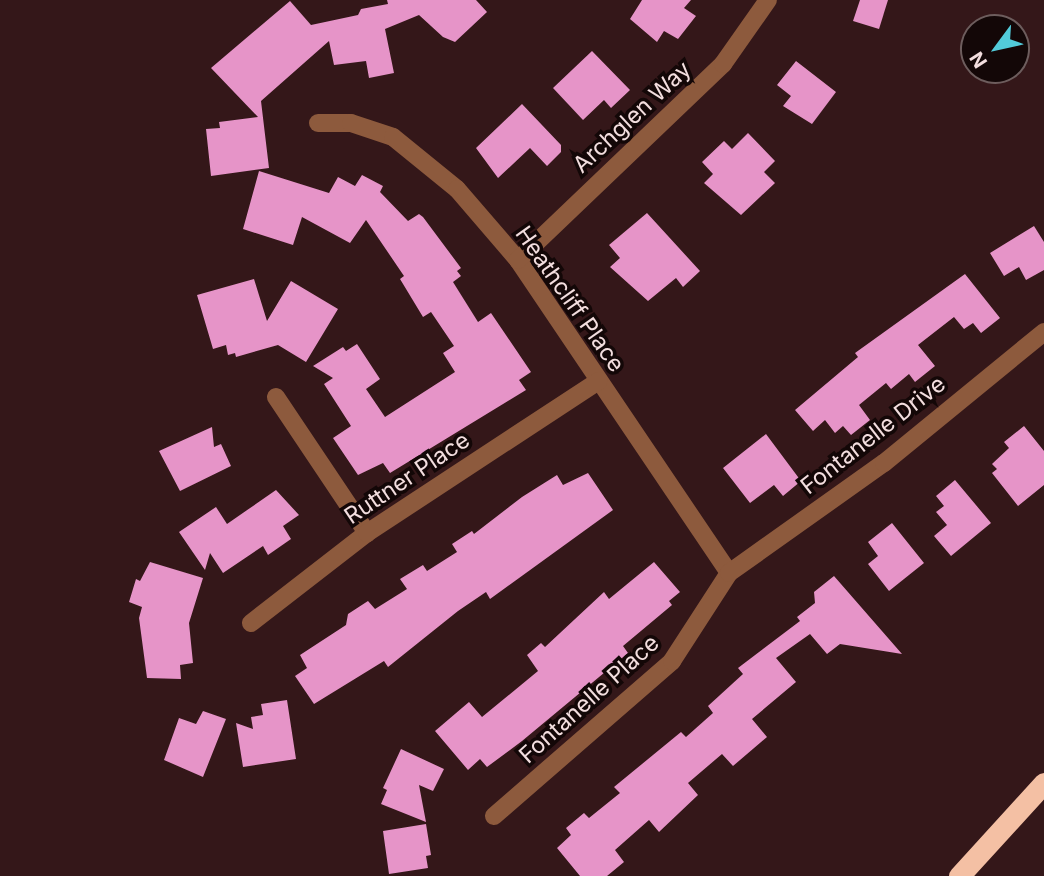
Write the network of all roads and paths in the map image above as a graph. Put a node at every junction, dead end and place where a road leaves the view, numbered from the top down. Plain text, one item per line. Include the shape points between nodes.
1 (768, 0) edge
2 (318, 123) dead end
3 (517, 260) junction
4 (1044, 332) edge
5 (597, 381) junction
6 (276, 397) dead end
7 (367, 533) junction
8 (729, 573) junction
9 (251, 623) dead end
10 (1044, 783) edge
11 (494, 817) dead end
12 (959, 876) edge

1 - 3 street, Archglen Way via 723,64
2 - 3 street, Heathcliff Place via 351,123 393,136 457,189
3 - 5 street, Heathcliff Place
4 - 8 street, Fontanelle Drive via 884,463
5 - 7 street, Ruttner Place
5 - 8 street, Heathcliff Place
6 - 7 street
7 - 9 street, Ruttner Place
8 - 11 street, Fontanelle Place via 672,661
10 - 12 highway

